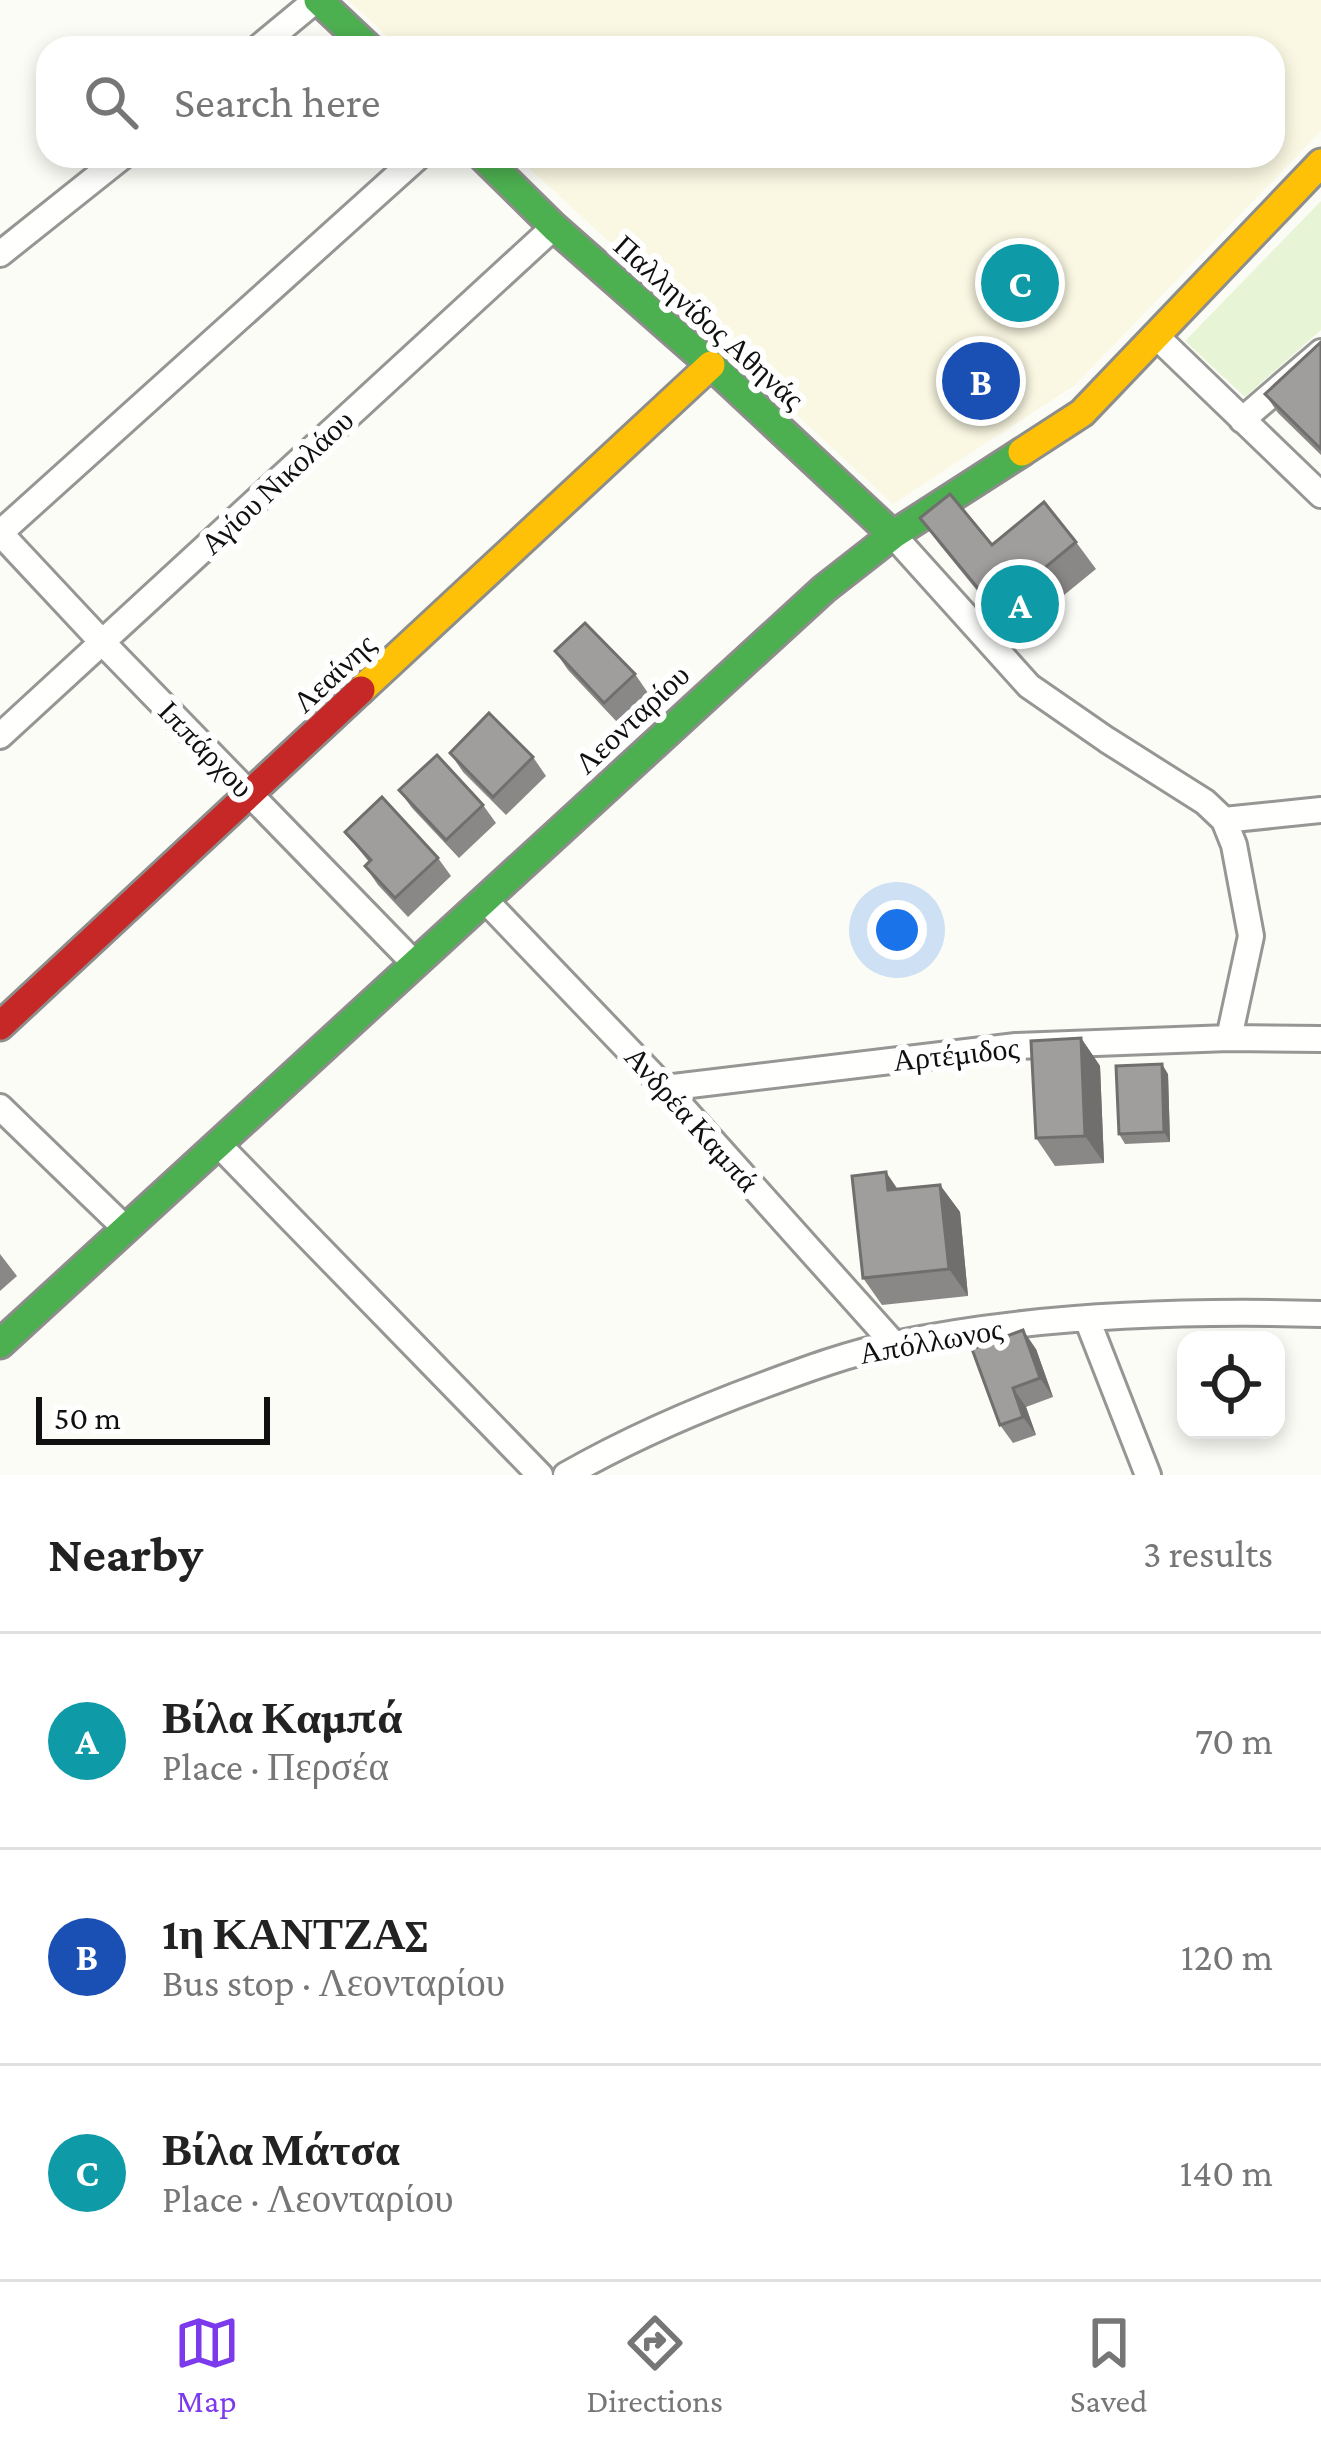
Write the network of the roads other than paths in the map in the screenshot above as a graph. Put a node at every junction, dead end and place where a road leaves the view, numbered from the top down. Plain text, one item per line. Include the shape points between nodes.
1 (317, 0) edge
2 (273, 36) edge
3 (356, 36) edge
4 (1321, 163) edge
5 (109, 168) edge
6 (406, 168) edge
7 (494, 168) edge
8 (554, 227) junction
9 (0, 254) edge
10 (1156, 336) junction
11 (1321, 352) edge
12 (710, 365) junction
13 (1242, 419) junction
14 (1321, 495) edge
15 (0, 533) edge
16 (893, 536) junction
17 (102, 643) junction
18 (0, 736) edge
19 (251, 795) junction
20 (1321, 810) edge
21 (1224, 820) junction
22 (484, 899) junction
23 (414, 963) junction
24 (0, 1026) edge
25 (1229, 1039) junction
26 (1321, 1039) edge
27 (665, 1088) junction
28 (0, 1108) edge
29 (218, 1144) junction
30 (125, 1229) junction
31 (1321, 1314) edge
32 (1088, 1319) junction
33 (0, 1344) edge
34 (894, 1344) junction
35 (539, 1475) edge
36 (566, 1475) edge
37 (1148, 1475) edge

1 - 2 street
1 - 3 street
4 - 10 street, Λεονταρίου
5 - 9 street
6 - 15 street
7 - 8 street, Παλληνίδος Αθηνάς
8 - 12 street, Παλληνίδος Αθηνάς
8 - 17 street, Αγίου Νικολάου
10 - 13 street
10 - 16 street, Λεονταρίου via 1070,423
11 - 13 street
12 - 16 street, Παλληνίδος Αθηνάς
12 - 19 street, Λεαίνης
13 - 14 street
15 - 17 street, Ιππάρχου
16 - 21 street via 1029,686
16 - 22 street, Λεονταρίου via 795,614
17 - 18 street, Αγίου Νικολάου
17 - 19 street, Ιππάρχου
19 - 23 street, Ιππάρχου
19 - 24 street, Λεαίνης
20 - 21 street
21 - 25 street via 1251,936
22 - 23 street, Λεονταρίου
22 - 27 street, Ανδρέα Καμπά
23 - 29 street, Λεονταρίου
25 - 26 street, Αρτέμιδος
25 - 27 street, Αρτέμιδος via 1016,1046
27 - 34 street, Ανδρέα Καμπά
28 - 30 street
29 - 30 street, Λεονταρίου
29 - 35 street
30 - 33 street, Λεονταρίου
31 - 32 street, Απόλλωνος
32 - 34 street, Απόλλωνος
32 - 37 street
34 - 36 street, Απόλλωνος via 739,1394

